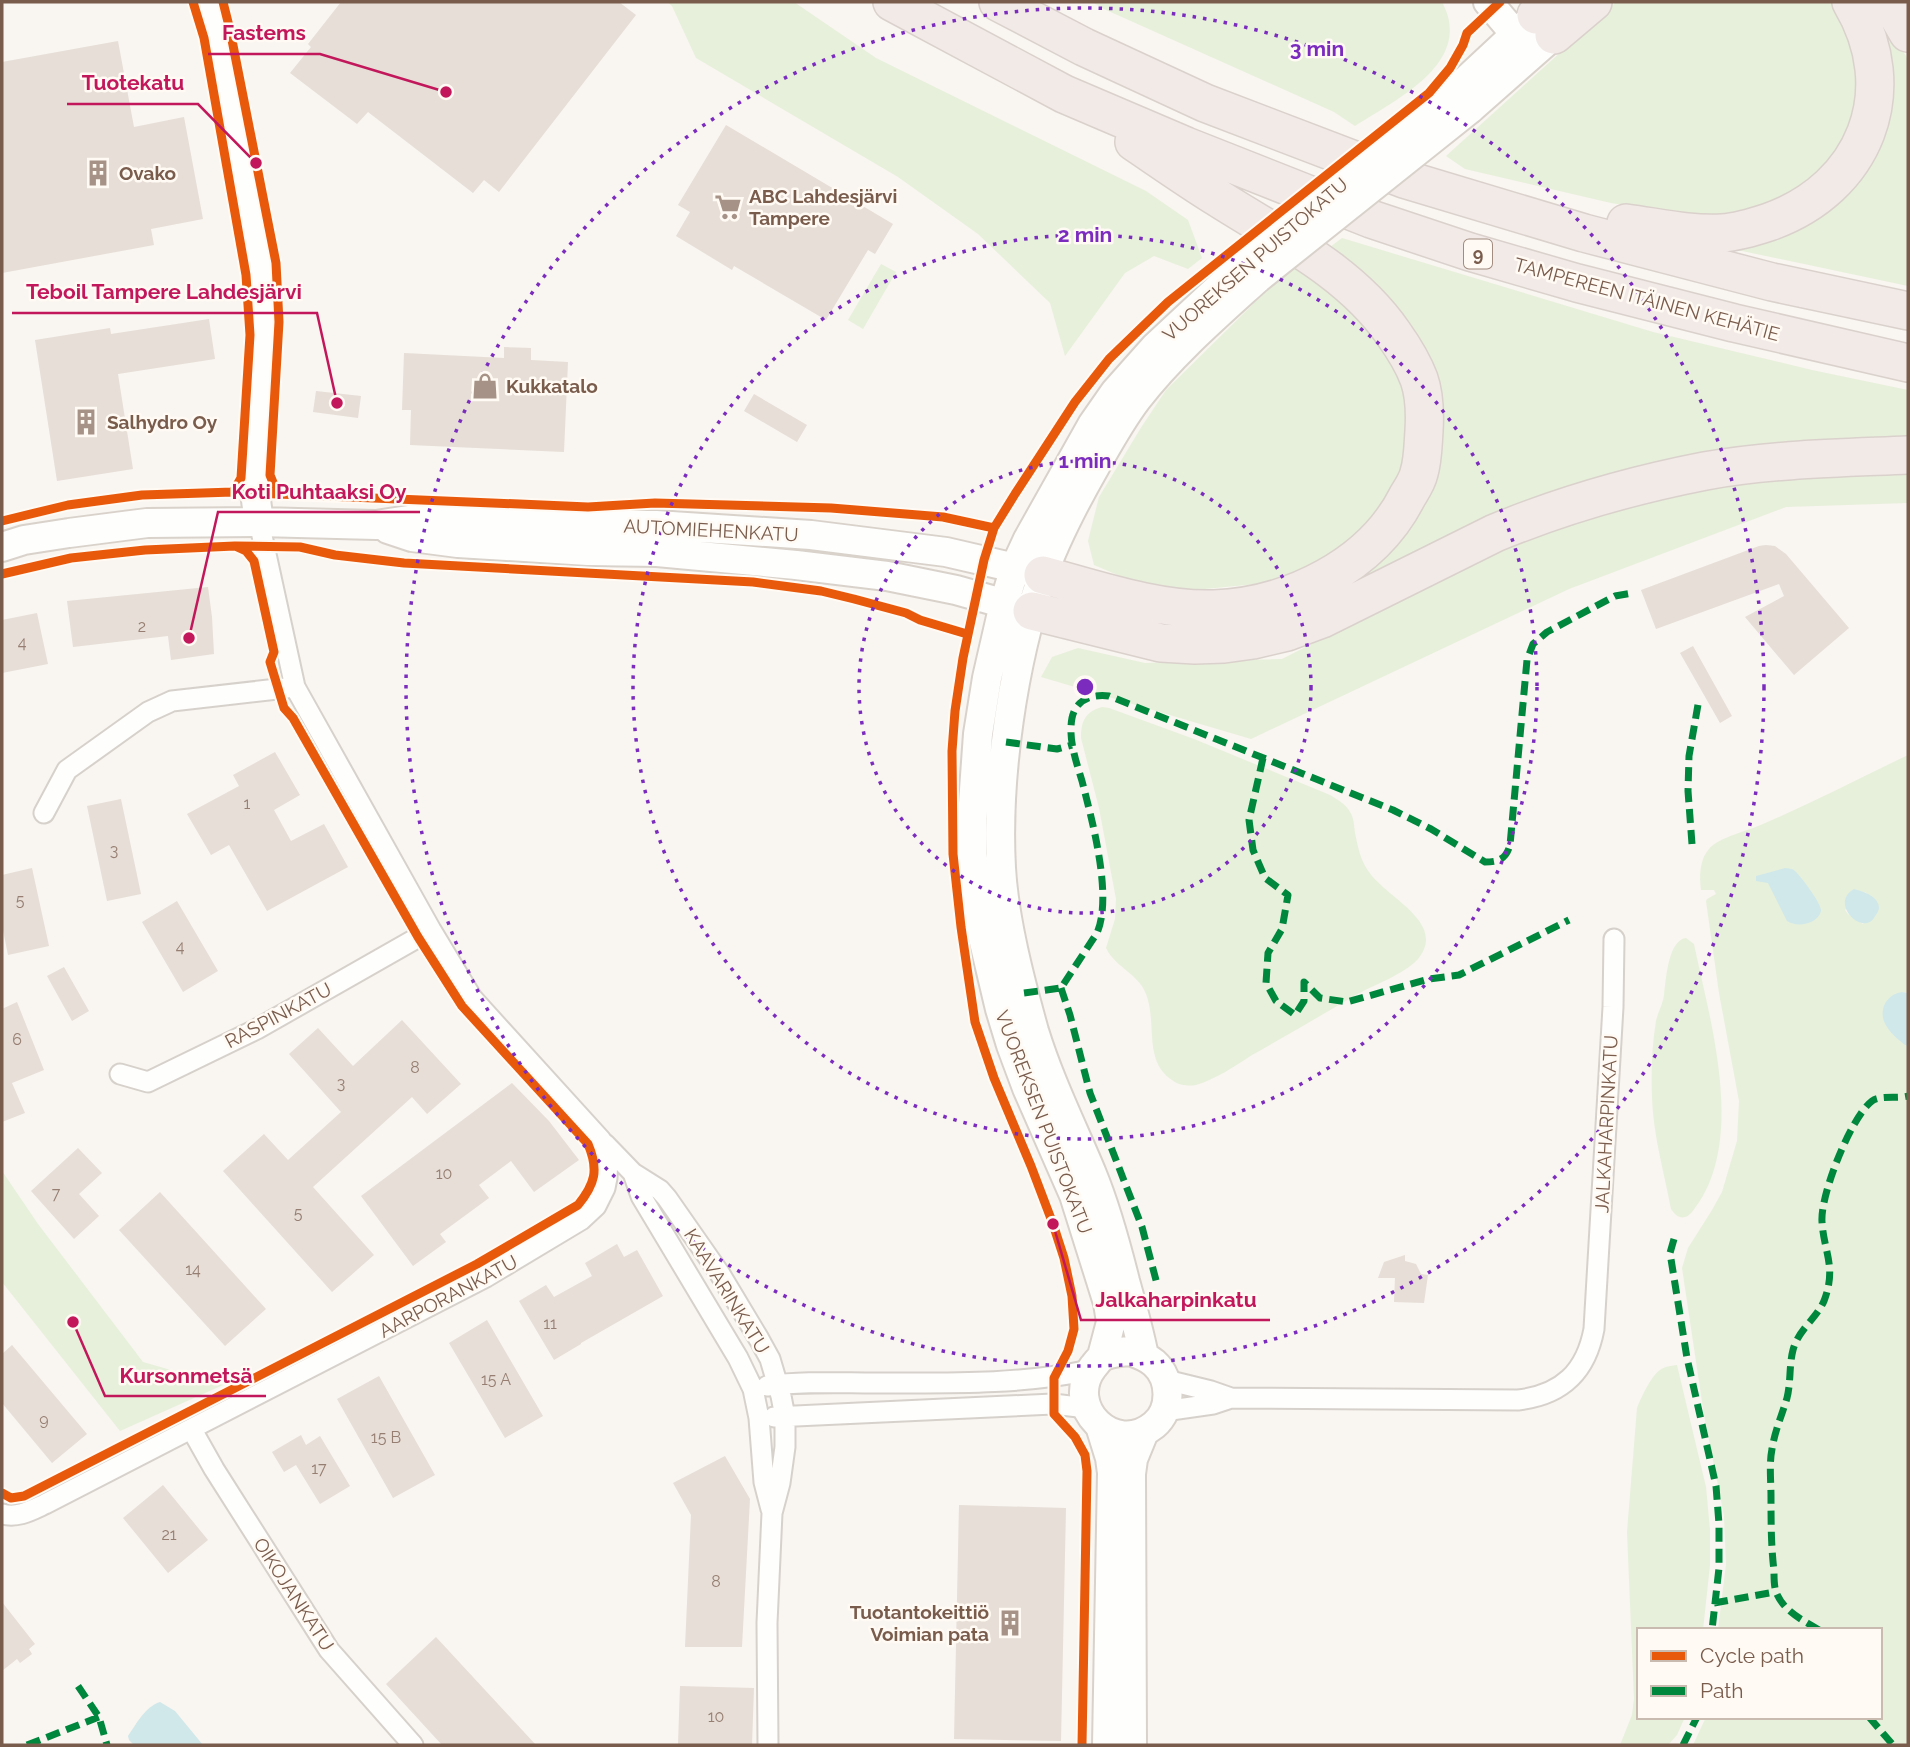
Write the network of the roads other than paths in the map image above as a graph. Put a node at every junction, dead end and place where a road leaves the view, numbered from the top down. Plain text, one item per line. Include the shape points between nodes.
1 (208, 2) edge
2 (892, 2) edge
3 (998, 2) edge
4 (1488, 2) edge
5 (1593, 2) edge
6 (1851, 2) edge
7 (1890, 2) edge
8 (1535, 24) edge
9 (1908, 33) edge
10 (1064, 94) junction
11 (1483, 204) junction
12 (1908, 311) edge
13 (1908, 363) edge
14 (1908, 454) edge
15 (259, 522) junction
16 (376, 525) junction
17 (2, 547) edge
18 (1029, 571) junction
19 (1018, 607) junction
20 (295, 687) junction
21 (44, 813) dead end
22 (431, 929) junction
23 (1614, 939) dead end
24 (120, 1074) dead end
25 (601, 1140) junction
26 (633, 1173) junction
27 (1144, 1356) junction
28 (1096, 1363) junction
29 (1166, 1380) junction
30 (779, 1384) junction
31 (753, 1389) junction
32 (1231, 1398) junction
33 (1164, 1411) junction
34 (785, 1417) junction
35 (759, 1418) junction
36 (1094, 1418) junction
37 (192, 1430) junction
38 (1144, 1432) junction
39 (772, 1513) junction
40 (2, 1514) edge
41 (413, 1745) edge
42 (768, 1745) edge
43 (1107, 1745) edge
44 (1132, 1745) edge

1 - 15 main road via 260,268 265,328 254,493
2 - 10 highway, TAMPEREEN ITÄINEN KEHÄTIE / 9
3 - 11 highway via 1205,103
4 - 8 main road
5 - 8 highway
6 - 11 highway via 1862,21 1875,65 1873,111 1844,172 1792,214 1742,230 1688,232
7 - 9 highway
8 - 18 main road, VUOREKSEN PUISTOKATU, bridge via 1459,103 1155,347 1092,425 1028,539
10 - 13 highway, TAMPEREEN ITÄINEN KEHÄTIE / 9 via 1371,219 1470,252 1734,323
10 - 18 highway via 1314,257 1348,284 1391,330 1410,359 1425,408 1423,444 1419,474 1378,539 1344,567 1269,599 1212,609 1158,605
11 - 12 highway via 1772,282
14 - 19 highway via 1798,460 1707,471 1626,488 1524,521 1322,620 1253,640 1161,643
15 - 16 main road, AUTOMIEHENKATU
15 - 17 main road, AUTOMIEHENKATU via 147,523 47,536
15 - 20 street
16 - 18 main road, AUTOMIEHENKATU via 454,518 723,528 946,552
16 - 19 main road, AUTOMIEHENKATU via 412,537 458,543 657,552 887,576
18 - 19 main road, VUOREKSEN PUISTOKATU
19 - 27 main road, VUOREKSEN PUISTOKATU via 1015,685 1000,819 1003,895 1035,1034 1101,1198
19 - 28 main road, VUOREKSEN PUISTOKATU via 987,678 977,746 972,854 981,929 1011,1045 1074,1195 1108,1303 1111,1322
20 - 21 street via 172,701 148,712 67,770
20 - 22 street
22 - 24 street, RASPINKATU via 257,1029 148,1082
22 - 25 street via 472,998
23 - 32 street, JALKAHARPINKATU via 1594,1329 1584,1360 1572,1377 1548,1394 1518,1400
25 - 26 street, KAAVARINKATU
25 - 37 street, AARPORANKATU via 608,1159 605,1188 596,1206 581,1220 486,1277
26 - 30 street, KAAVARINKATU via 660,1190 713,1263 770,1359
26 - 31 street, KAAVARINKATU via 641,1196
27 - 28 main road via 1117,1352
27 - 29 main road
28 - 30 street via 1054,1378
28 - 36 main road via 1084,1384
29 - 32 street, JALKAHARPINKATU
29 - 33 main road via 1169,1395
30 - 31 street
30 - 34 street, KAAVARINKATU
31 - 35 street, KAAVARINKATU
32 - 33 street, JALKAHARPINKATU
33 - 38 main road
34 - 35 street
34 - 36 street via 1053,1404
34 - 39 street, KAAVARINKATU via 785,1447
35 - 39 street, KAAVARINKATU via 764,1482
36 - 38 main road via 1116,1435
36 - 43 main road via 1112,1474
37 - 40 street, AARPORANKATU via 24,1514
37 - 41 street, OIKOJANKATU via 329,1650
38 - 44 main road via 1131,1474
39 - 42 street, KAAVARINKATU

